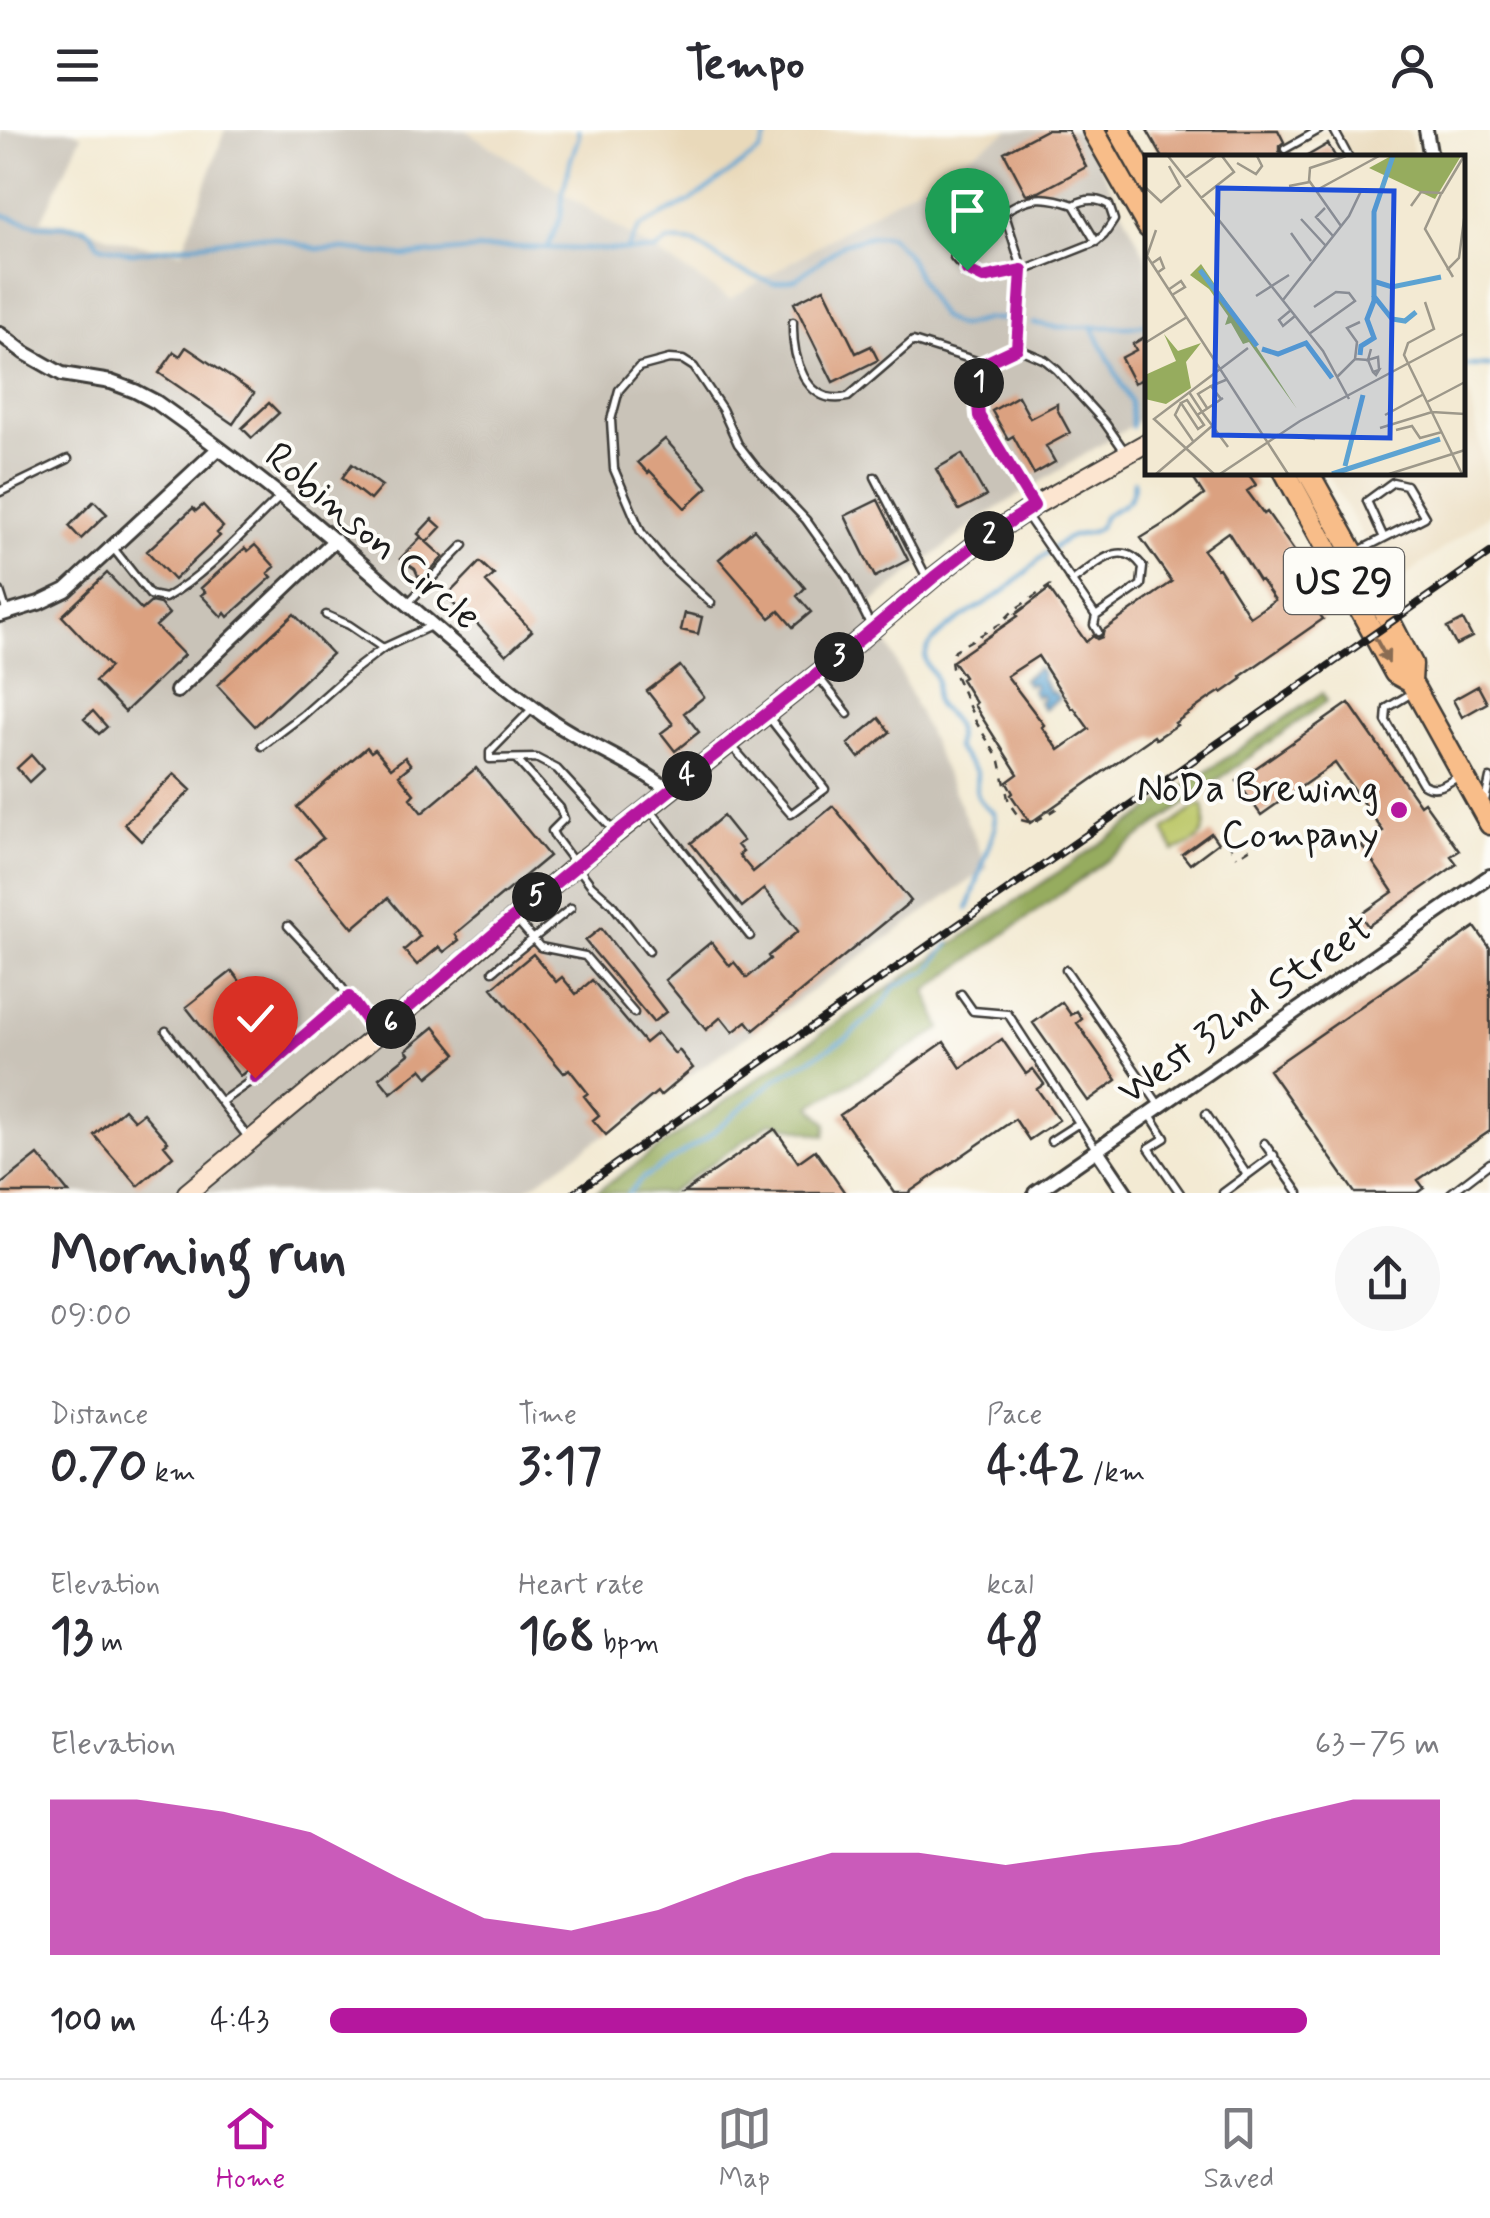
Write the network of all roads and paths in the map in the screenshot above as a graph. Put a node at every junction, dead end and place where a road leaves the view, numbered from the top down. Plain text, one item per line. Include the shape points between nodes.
1 (1092, 130) edge
2 (1319, 130) edge
3 (1334, 130) edge
4 (1426, 130) edge
5 (1127, 140) edge
6 (1285, 149) dead end
7 (1347, 155) edge
8 (1430, 155) edge
9 (1145, 176) edge
10 (1129, 193) junction
11 (1109, 204) junction
12 (1074, 205) junction
13 (1145, 222) edge
14 (1096, 242) junction
15 (954, 257) dead end
16 (1022, 270) junction
17 (793, 322) dead end
18 (0, 334) edge
19 (1017, 348) junction
20 (983, 364) junction
21 (1145, 444) edge
22 (218, 449) junction
23 (1127, 454) junction
24 (68, 459) dead end
25 (1287, 475) edge
26 (1310, 475) edge
27 (875, 477) dead end
28 (0, 492) edge
29 (280, 497) junction
30 (1029, 509) junction
31 (1384, 538) junction
32 (335, 540) junction
33 (464, 545) dead end
34 (112, 547) junction
35 (1354, 554) junction
36 (929, 582) junction
37 (1072, 582) junction
38 (1051, 585) dead end
39 (0, 591) edge
40 (711, 602) dead end
41 (408, 604) junction
42 (4, 614) edge
43 (326, 615) dead end
44 (1096, 616) junction
45 (432, 625) junction
46 (872, 629) junction
47 (1098, 632) dead end
48 (383, 648) junction
49 (816, 674) junction
50 (1414, 686) junction
51 (177, 691) dead end
52 (534, 707) junction
53 (766, 714) junction
54 (848, 714) dead end
55 (729, 743) junction
56 (262, 746) dead end
57 (516, 759) junction
58 (1462, 775) junction
59 (1490, 778) edge
60 (670, 790) junction
61 (1055, 806) dead end
62 (648, 807) junction
63 (1487, 818) edge
64 (616, 832) junction
65 (1228, 842) dead end
66 (1260, 842) dead end
67 (1243, 854) dead end
68 (1237, 856) dead end
69 (576, 865) junction
70 (1490, 876) edge
71 (570, 908) dead end
72 (514, 917) junction
73 (288, 926) dead end
74 (750, 936) dead end
75 (532, 938) junction
76 (649, 951) dead end
77 (1066, 970) dead end
78 (493, 971) dead end
79 (961, 994) dead end
80 (349, 997) junction
81 (634, 1012) dead end
82 (166, 1031) dead end
83 (377, 1035) junction
84 (221, 1102) junction
85 (1155, 1110) junction
86 (1206, 1114) dead end
87 (1079, 1123) junction
88 (251, 1140) junction
89 (1051, 1141) dead end
90 (1264, 1144) dead end
91 (1097, 1150) junction
92 (1274, 1155) junction
93 (1490, 1163) edge
94 (1247, 1175) junction
95 (187, 1193) edge
96 (1034, 1193) edge
97 (1126, 1193) edge
98 (1180, 1193) edge
99 (1222, 1193) edge
100 (1299, 1193) edge
101 (1450, 1193) edge

1 - 10 main road
2 - 6 lane
3 - 7 lane
4 - 8 street
5 - 9 main road
10 - 11 lane
10 - 13 main road
11 - 12 lane via 1091,199
11 - 14 lane via 1114,220
12 - 14 lane
12 - 16 lane via 1052,197 1019,202 1004,212
14 - 16 lane
15 - 16 lane via 983,278
16 - 19 lane
17 - 20 lane via 799,366 816,392 834,400 848,398 913,341
18 - 22 street via 62,374 135,390
19 - 20 lane
19 - 23 lane via 1058,370
20 - 30 lane via 979,416
21 - 23 main road
22 - 29 street, Robinson Circle
22 - 34 street, Robinson Circle
23 - 30 main road
24 - 28 lane
25 -> 50 main road, US 29 via 1395,672
26 - 35 main road, US 29
27 - 36 lane
29 - 32 street, Robinson Circle
29 - 34 lane via 166,598 150,596
30 - 36 main road
30 - 37 lane
31 - 31 lane via 1368,500 1393,482 1406,484 1425,516
31 - 35 lane
32 - 41 street, Robinson Circle
32 - 51 street
33 - 41 lane
34 - 42 street, Robinson Circle via 66,590
35 - 50 main road, US 29 via 1412,664
36 - 46 main road
37 - 44 lane
37 - 44 lane via 1113,554 1140,562 1141,584
38 - 61 path via 955,650 951,664 1000,761 1015,813 1032,824
39 - 42 lane
40 - 46 lane via 641,532 614,468 611,420 619,390 640,367 669,359 694,367 738,444 846,576
41 - 45 street, Robinson Circle
43 - 48 lane
44 - 47 lane
45 - 48 lane
45 - 52 street, Robinson Circle
46 - 49 main road
48 - 56 lane
49 - 53 main road
49 - 54 lane
50 - 58 main road, US 29
50 - 58 lane via 1387,708 1386,721 1423,784 1437,788
52 - 57 lane via 490,752 490,759
52 - 60 street, Robinson Circle
53 - 55 main road
53 - 55 lane via 825,789 791,814
55 - 60 main road
57 - 64 lane via 536,758 558,769
57 - 69 lane via 560,808 564,819 552,831
58 - 63 main road, US 29
59 - 63 lane
60 - 62 main road
62 - 64 main road
62 - 74 lane
64 - 69 main road
65 - 68 path
66 - 67 path
69 - 72 main road
69 - 76 lane
70 - 85 street, West 32nd Street
71 - 75 lane
72 - 75 lane
72 - 83 main road
73 - 80 lane
75 - 78 lane
75 - 81 lane via 540,947 585,956
77 - 85 lane
79 - 87 lane via 974,1011 1008,1014
80 - 83 lane
80 - 84 lane
82 - 84 lane
83 - 88 main road
84 - 88 lane
85 - 91 street, West 32nd Street
85 - 98 lane via 1165,1138 1149,1148
86 - 94 lane
87 - 89 lane
87 - 91 lane
88 - 95 main road
90 - 92 lane
91 - 96 street, West 32nd Street
91 - 97 street
92 - 94 lane
92 - 100 lane
93 - 101 lane
94 - 99 lane

